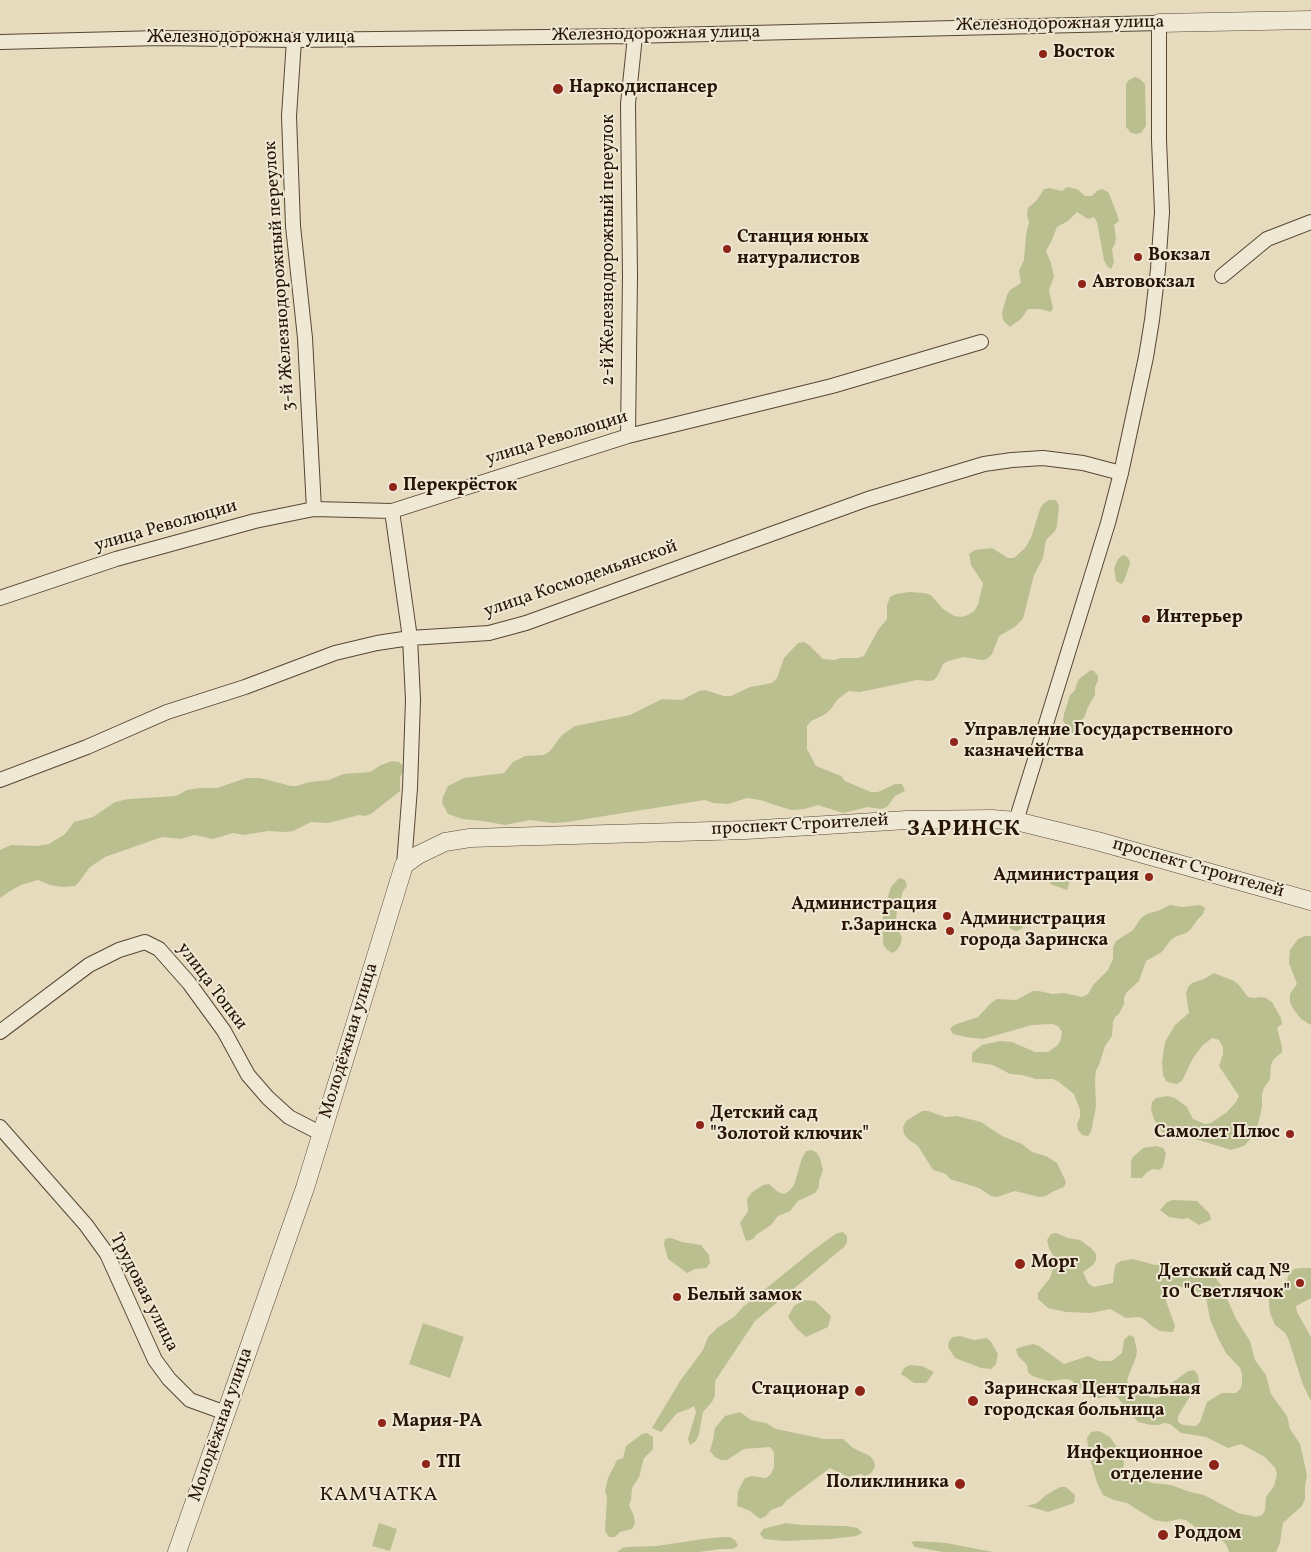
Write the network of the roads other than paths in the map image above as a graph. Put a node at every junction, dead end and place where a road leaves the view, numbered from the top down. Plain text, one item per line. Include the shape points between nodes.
1 (1311, 20) edge
2 (1160, 23) junction
3 (635, 36) junction
4 (294, 40) junction
5 (0, 42) edge
6 (1311, 222) edge
7 (1222, 276) dead end
8 (982, 342) dead end
9 (628, 436) junction
10 (1121, 474) junction
11 (314, 510) junction
12 (392, 511) junction
13 (0, 598) edge
14 (410, 638) junction
15 (0, 780) edge
16 (1016, 821) junction
17 (404, 866) junction
18 (1311, 902) edge
19 (0, 1032) edge
20 (0, 1127) edge
21 (322, 1134) junction
22 (226, 1414) junction
23 (177, 1552) edge

1 - 2 street, Железнодорожная улица
2 - 3 street, Железнодорожная улица
2 - 10 street via 1162,212 1158,269 1146,357
3 - 4 street, Железнодорожная улица
3 - 9 street, 2-й Железнодорожный переулок via 628,104
4 - 5 street, Железнодорожная улица via 160,38
4 - 11 street, 3-й Железнодорожный переулок via 289,116 293,226 305,338
6 - 7 street via 1267,239
8 - 9 street, улица Революции via 832,386
9 - 12 street, улица Революции
10 - 14 street, улица Космодемьянской via 1083,463 1043,458 984,464 868,499 526,623 489,633
10 - 16 street
11 - 12 street, улица Революции
11 - 13 street, улица Революции via 255,522 116,559
12 - 14 street, Молодёжная улица
14 - 15 street, улица Космодемьянской via 335,653 167,712
14 - 17 street, Молодёжная улица via 413,710
16 - 17 street, проспект Строителей via 965,818 746,830 470,838 445,842
16 - 18 street, проспект Строителей
17 - 21 street, Молодёжная улица
19 - 21 street, улица Топки via 89,965 145,942 159,949 189,983 224,1031 248,1075 268,1098 290,1117
20 - 22 street, Трудовая улица via 86,1225 107,1254 155,1360 169,1379 190,1400
21 - 22 street, Молодёжная улица
22 - 23 street, Молодёжная улица

